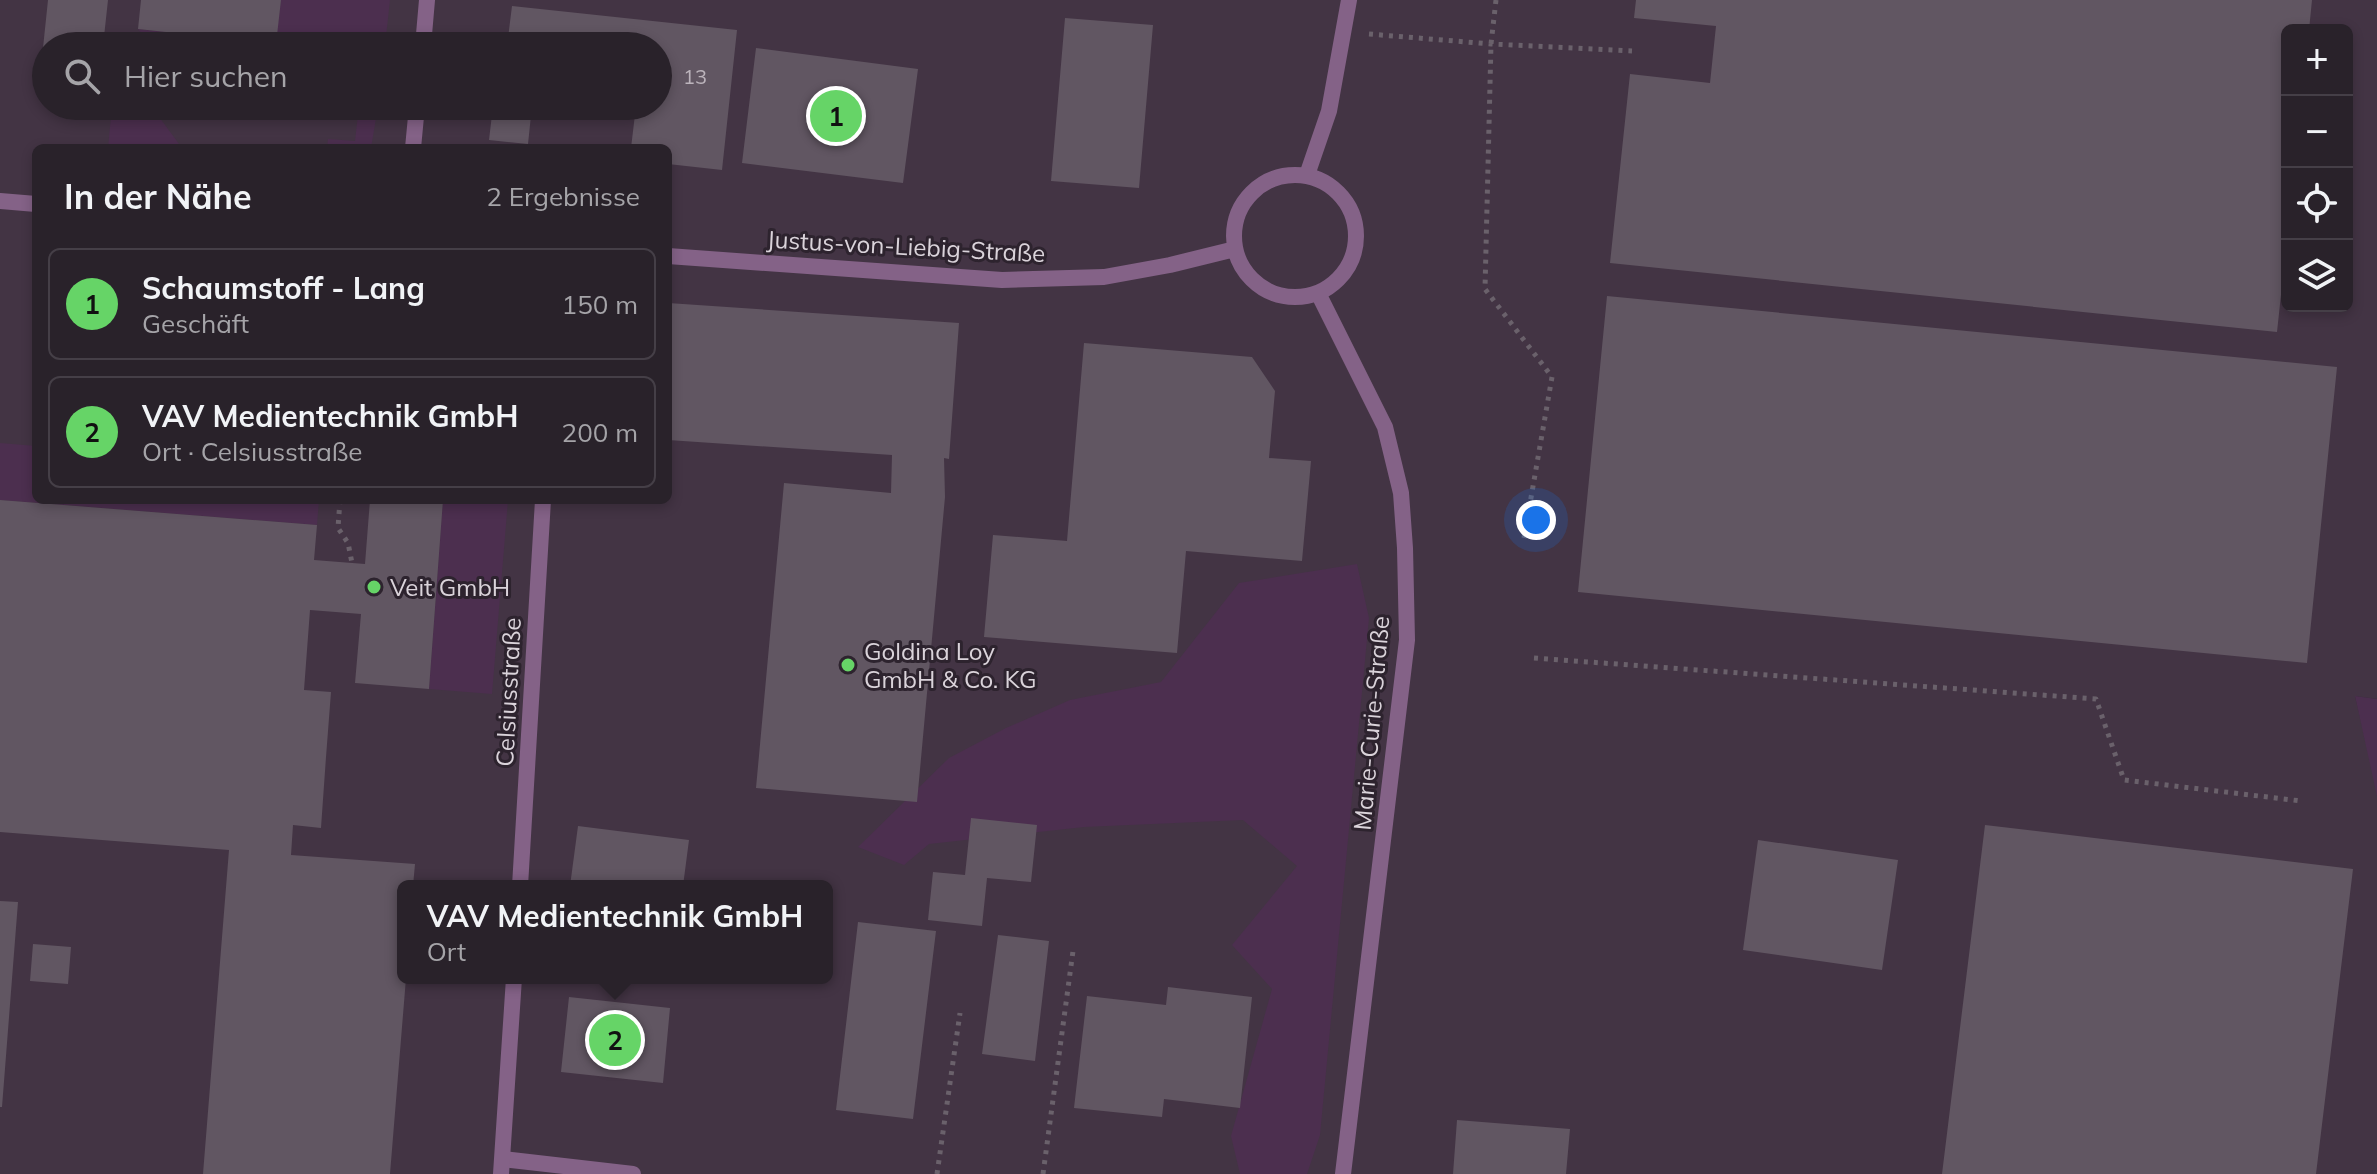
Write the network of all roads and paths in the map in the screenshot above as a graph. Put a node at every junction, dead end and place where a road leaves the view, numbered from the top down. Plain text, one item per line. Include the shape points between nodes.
1 (427, 0) edge
2 (1349, 0) edge
3 (1496, 0) edge
4 (424, 32) edge
5 (1345, 32) junction
6 (1491, 44) junction
7 (1632, 51) dead end
8 (416, 120) edge
9 (413, 144) edge
10 (1307, 175) junction
11 (0, 201) edge
12 (32, 204) edge
13 (1235, 249) junction
14 (672, 256) edge
15 (1318, 293) junction
16 (340, 504) edge
17 (543, 504) edge
18 (1524, 538) dead end
19 (352, 563) dead end
20 (1534, 658) dead end
21 (2301, 801) dead end
22 (520, 880) edge
23 (1073, 951) dead end
24 (514, 984) edge
25 (960, 1013) dead end
26 (502, 1166) edge
27 (633, 1174) edge
28 (937, 1174) edge
29 (1043, 1174) edge
30 (1343, 1174) edge

1 - 4 street
2 - 5 street
3 - 6 path
5 - 6 path
5 - 10 street via 1329,111
6 - 7 path
6 - 18 path via 1485,289 1552,377
8 - 9 street
10 - 13 street via 1287,175 1251,192 1234,228
10 - 15 street via 1341,194 1356,230 1348,267
11 - 12 street
13 - 14 street, Justus-von-Liebig-Straße via 1104,277 1002,280
13 - 15 street via 1241,265 1266,290 1283,296
15 - 30 street, Marie-Curie-Straße via 1385,427 1401,493 1405,548 1407,640
16 - 19 path via 338,528
17 - 22 street, Celsiusstraße
20 - 21 path via 2096,699 2124,780
23 - 29 path
24 - 26 street
25 - 28 path
26 - 27 street

